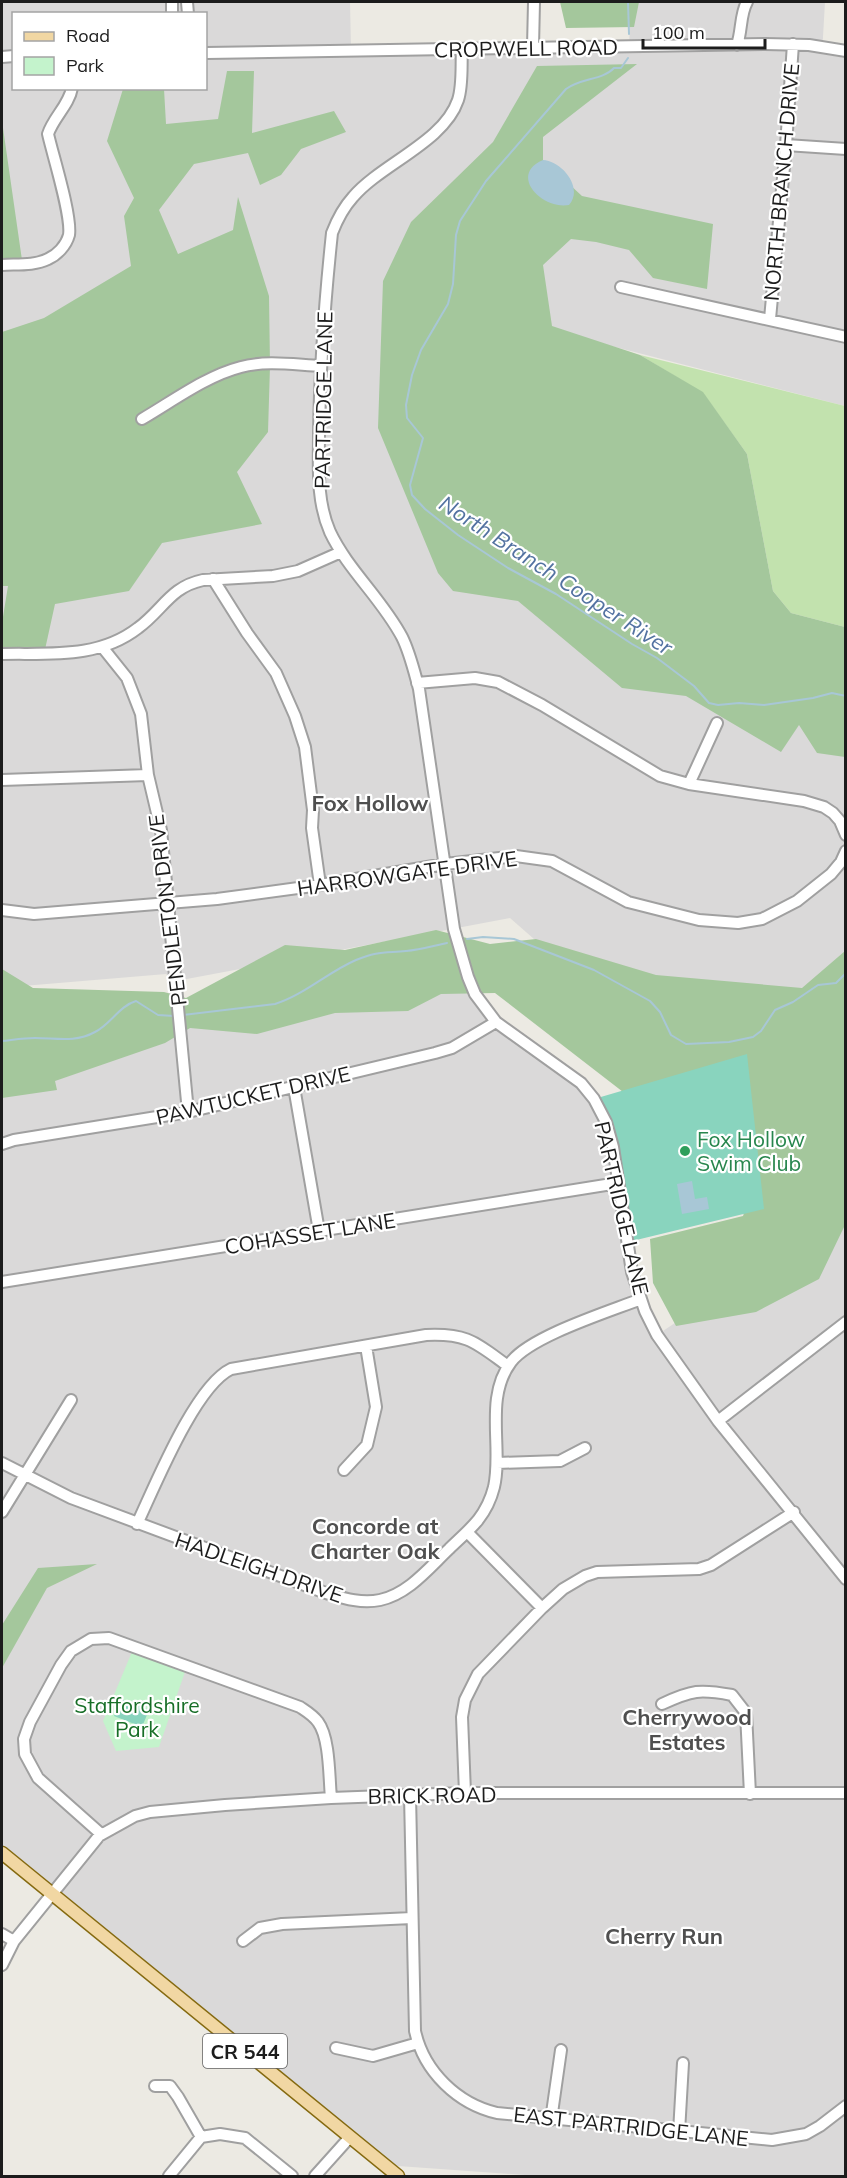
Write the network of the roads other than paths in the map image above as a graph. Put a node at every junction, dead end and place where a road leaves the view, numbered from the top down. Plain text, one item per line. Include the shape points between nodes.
1 (534, 2) edge
2 (747, 2) edge
3 (793, 44) junction
4 (737, 45) junction
5 (533, 46) junction
6 (462, 49) junction
7 (846, 51) edge
8 (207, 53) edge
9 (72, 90) edge
10 (786, 145) junction
11 (846, 149) edge
12 (2, 265) edge
13 (621, 287) dead end
14 (770, 319) junction
15 (846, 336) edge
16 (321, 366) junction
17 (142, 419) dead end
18 (341, 552) junction
19 (213, 579) junction
20 (103, 648) junction
21 (2, 654) edge
22 (417, 683) junction
23 (717, 723) dead end
24 (148, 775) junction
25 (2, 780) edge
26 (689, 784) junction
27 (846, 835) edge
28 (846, 851) edge
29 (445, 864) junction
30 (320, 885) junction
31 (169, 902) junction
32 (2, 910) edge
33 (496, 1022) junction
34 (294, 1087) junction
35 (188, 1112) junction
36 (2, 1144) edge
37 (618, 1184) junction
38 (319, 1231) junction
39 (2, 1282) edge
40 (641, 1299) junction
41 (846, 1322) edge
42 (366, 1346) junction
43 (508, 1366) junction
44 (71, 1400) dead end
45 (718, 1421) junction
46 (585, 1448) dead end
47 (2, 1463) edge
48 (497, 1463) junction
49 (344, 1470) dead end
50 (24, 1474) junction
51 (2, 1512) edge
52 (794, 1512) junction
53 (137, 1524) junction
54 (467, 1532) junction
55 (846, 1578) edge
56 (542, 1608) junction
57 (662, 1704) dead end
58 (465, 1793) junction
59 (750, 1794) junction
60 (846, 1794) edge
61 (410, 1795) junction
62 (331, 1798) junction
63 (101, 1834) junction
64 (2, 1853) edge
65 (53, 1894) junction
66 (412, 1918) junction
67 (2, 1934) edge
68 (14, 1941) junction
69 (243, 1941) dead end
70 (2, 1965) edge
71 (418, 2043) junction
72 (336, 2048) dead end
73 (561, 2050) dead end
74 (682, 2063) dead end
75 (156, 2086) dead end
76 (846, 2106) edge
77 (551, 2120) junction
78 (679, 2132) junction
79 (201, 2137) junction
80 (350, 2137) junction
81 (169, 2176) edge
82 (292, 2176) edge
83 (315, 2176) edge
84 (398, 2176) edge

1 - 5 street
2 - 4 street
3 - 4 street, CROPWELL ROAD
3 - 7 street, CROPWELL ROAD
3 - 10 street, NORTH BRANCH DRIVE
4 - 5 street, CROPWELL ROAD
5 - 6 street, CROPWELL ROAD
6 - 8 street, CROPWELL ROAD
6 - 16 street, PARTRIDGE LANE via 459,98 446,121 364,186 338,218 332,233
9 - 12 street via 48,134 69,235 50,259
10 - 11 street
10 - 14 street, NORTH BRANCH DRIVE
13 - 14 street
14 - 15 street
16 - 17 street via 243,366
16 - 18 street, PARTRIDGE LANE via 319,486 323,511
18 - 19 street via 298,571
18 - 22 street, PARTRIDGE LANE via 402,638
19 - 20 street via 183,586 138,628
19 - 30 street via 276,673 295,716 305,747
20 - 21 street
20 - 24 street, PENDLETON DRIVE via 128,678 141,714
22 - 26 street via 475,678 498,682 660,776
22 - 29 street, PARTRIDGE LANE
23 - 26 street
24 - 25 street
24 - 31 street, PENDLETON DRIVE via 161,830
26 - 27 street via 824,807 840,821
28 - 29 street, HARROWGATE DRIVE via 831,874 796,901 762,919 738,922 699,920 628,902 552,861 516,856
29 - 30 street, HARROWGATE DRIVE
29 - 33 street, PARTRIDGE LANE via 454,929 468,977 475,994
30 - 31 street, HARROWGATE DRIVE
31 - 32 street, HARROWGATE DRIVE via 34,914
31 - 35 street, PENDLETON DRIVE
33 - 34 street, PAWTUCKET DRIVE via 452,1048
33 - 37 street, PARTRIDGE LANE via 581,1083 594,1098 613,1147
34 - 35 street, PAWTUCKET DRIVE
34 - 38 street
35 - 36 street, PAWTUCKET DRIVE
37 - 38 street, COHASSET LANE
37 - 40 street, PARTRIDGE LANE via 632,1272
38 - 39 street, COHASSET LANE
40 - 43 street, HADLEIGH DRIVE via 543,1338
40 - 45 street, PARTRIDGE LANE via 657,1335
41 - 45 street
42 - 43 street via 426,1335 460,1336
42 - 49 street via 376,1407 367,1445
42 - 53 street via 261,1362 223,1373 206,1391 174,1445
43 - 48 street, HADLEIGH DRIVE via 495,1416
44 - 50 street
45 - 52 street, PARTRIDGE LANE
46 - 48 street via 560,1461
47 - 50 street, HADLEIGH DRIVE
48 - 54 street, HADLEIGH DRIVE via 490,1501
50 - 51 street
50 - 53 street, HADLEIGH DRIVE
52 - 55 street, PARTRIDGE LANE
52 - 56 street via 711,1565 699,1569 597,1572 563,1589
53 - 54 street, HADLEIGH DRIVE via 326,1593 366,1602 384,1599 415,1582
54 - 56 street
56 - 58 street via 478,1674 465,1700
57 - 59 street via 687,1692 707,1690 732,1695 742,1705 746,1713
58 - 59 street, BRICK ROAD
58 - 61 street, BRICK ROAD
59 - 60 street, BRICK ROAD
61 - 62 street, BRICK ROAD
61 - 66 street
62 - 63 street, BRICK ROAD via 150,1812
62 - 63 street via 325,1736 308,1712 109,1638 91,1639 71,1651 61,1665 27,1728 25,1754 38,1778
63 - 65 street, BRICK ROAD
64 - 65 main road, CR 544
65 - 68 street, BRICK ROAD
65 - 80 main road, CR 544
66 - 69 street via 282,1924 260,1928
66 - 71 street
67 - 68 street
68 - 70 street, BRICK ROAD
71 - 72 street via 373,2056
71 - 77 street, EAST PARTRIDGE LANE via 441,2081 472,2105 497,2113
73 - 77 street
74 - 78 street
75 - 79 street via 170,2086
76 - 78 street, EAST PARTRIDGE LANE via 806,2134 772,2140
77 - 78 street, EAST PARTRIDGE LANE
79 - 81 street
79 - 82 street via 220,2134 244,2138
80 - 83 street
80 - 84 main road, CR 544

